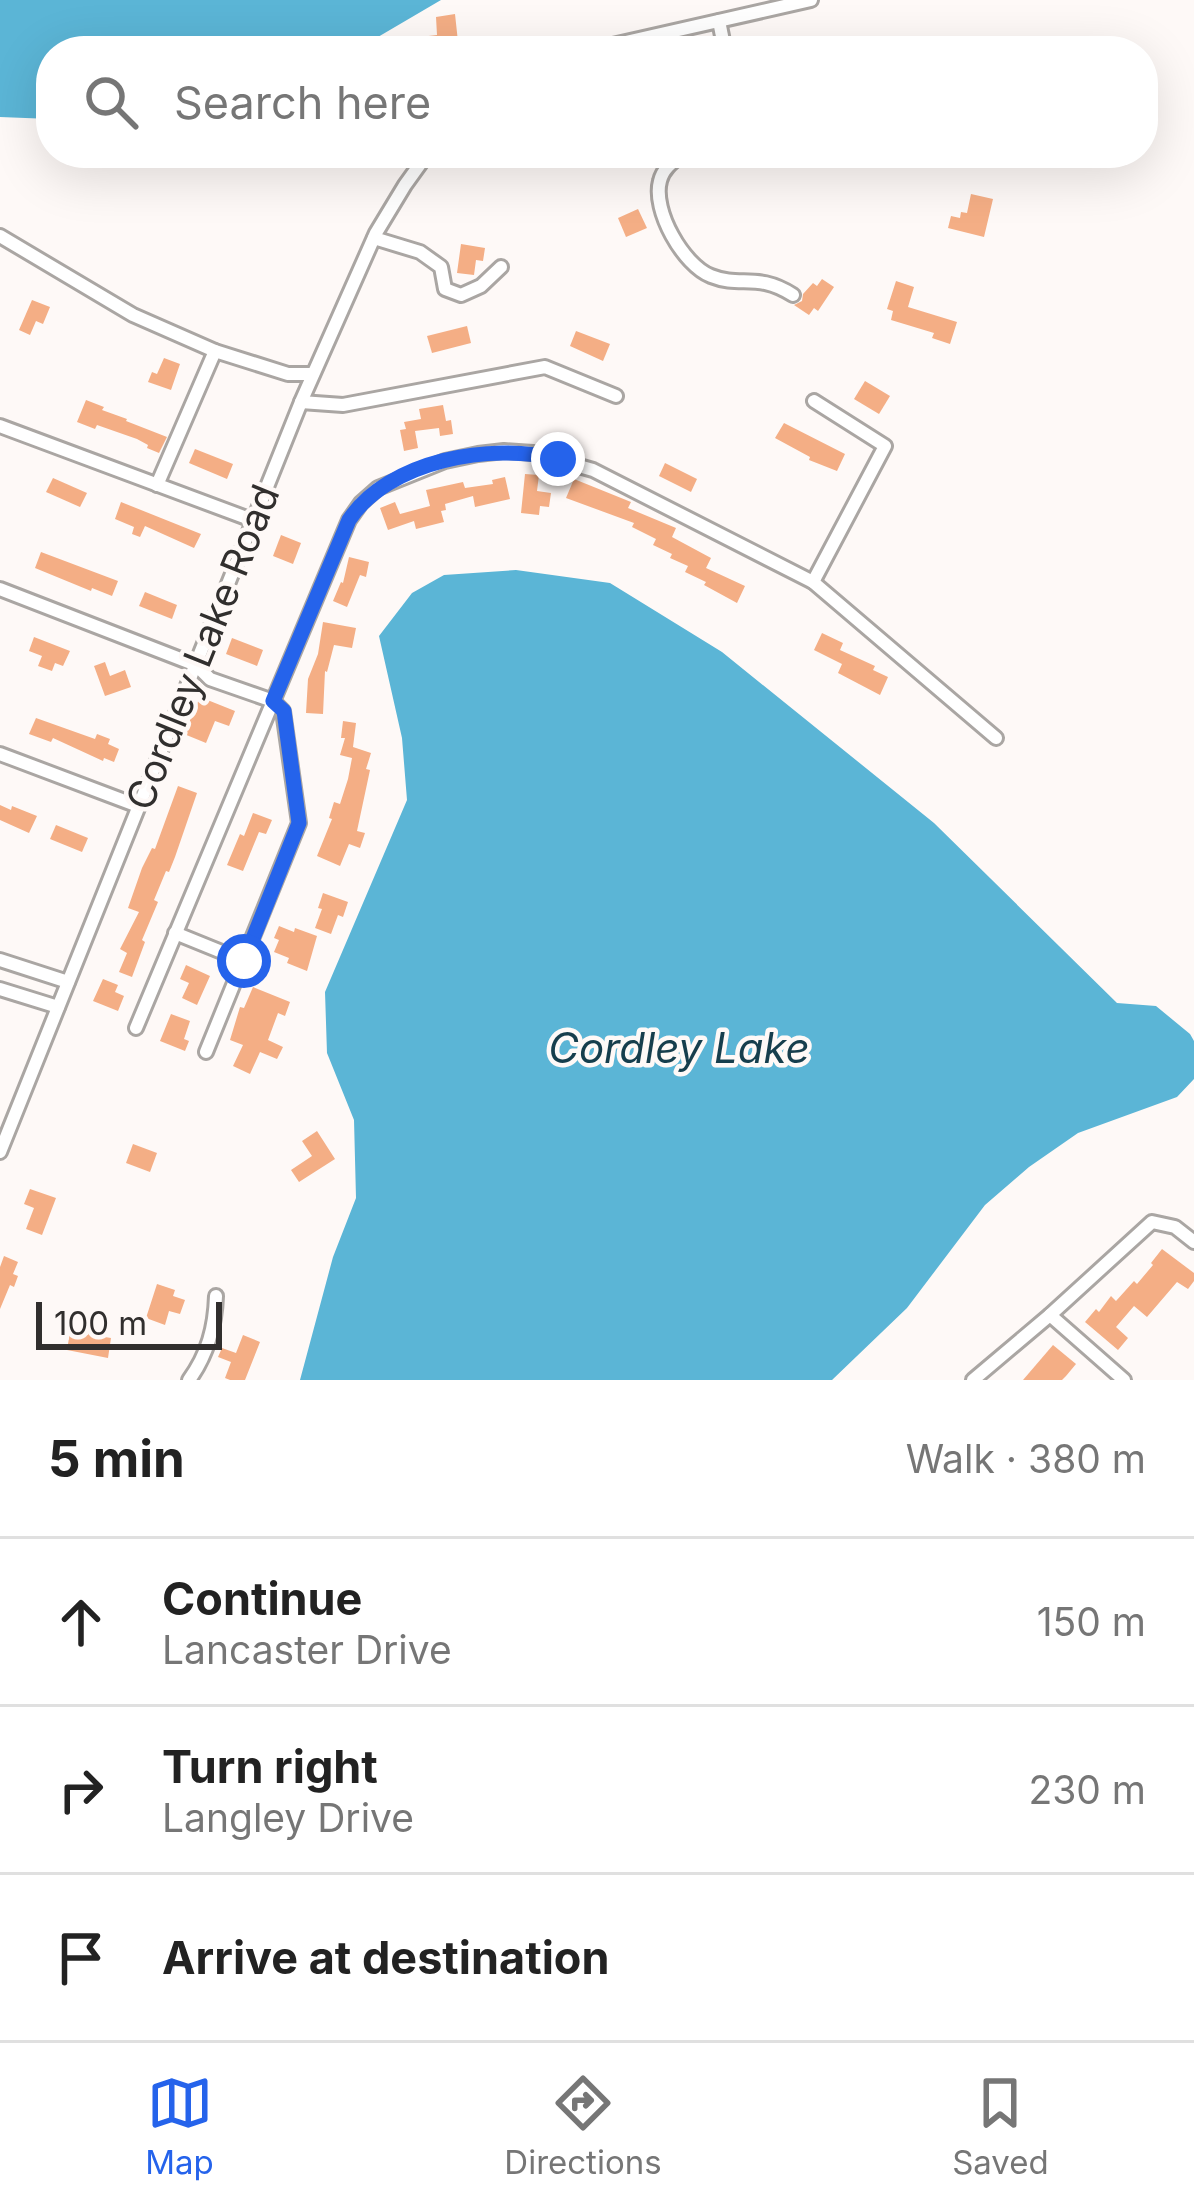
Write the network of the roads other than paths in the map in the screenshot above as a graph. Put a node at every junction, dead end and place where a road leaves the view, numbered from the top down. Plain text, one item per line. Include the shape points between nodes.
1 (811, 0) edge
2 (719, 21) junction
3 (652, 36) edge
4 (722, 36) edge
5 (417, 168) edge
6 (666, 168) edge
7 (0, 236) edge
8 (374, 238) junction
9 (502, 267) dead end
10 (793, 295) dead end
11 (215, 351) junction
12 (314, 374) junction
13 (616, 396) dead end
14 (814, 401) dead end
15 (301, 402) junction
16 (0, 426) edge
17 (158, 484) junction
18 (252, 520) junction
19 (813, 582) junction
20 (0, 590) edge
21 (196, 665) junction
22 (273, 701) junction
23 (996, 738) dead end
24 (0, 754) edge
25 (138, 806) junction
26 (175, 933) junction
27 (0, 960) edge
28 (244, 961) junction
29 (68, 982) junction
30 (0, 988) edge
31 (58, 1007) junction
32 (136, 1028) dead end
33 (206, 1052) dead end
34 (0, 1152) edge
35 (1194, 1242) edge
36 (216, 1296) dead end
37 (1050, 1315) junction
38 (189, 1380) edge
39 (973, 1380) edge
40 (1124, 1380) edge

1 - 2 street
2 - 3 street
2 - 4 street
5 - 8 street, Cordley Lake Road
6 - 10 street via 658,195 672,236 697,269 719,279 766,281
7 - 11 street via 133,316
8 - 9 street via 420,252 441,267 445,289 461,296
8 - 12 street, Cordley Lake Road
11 - 12 street
11 - 17 street
12 - 15 street, Cordley Lake Road
13 - 15 street via 544,367 344,405
14 - 19 street via 885,446
15 - 18 street, Cordley Lake Road
16 - 17 street
17 - 18 street
18 - 21 street, Cordley Lake Road
19 - 22 street via 593,470 533,453 461,458 403,476 361,503
19 - 23 street
20 - 21 street
21 - 22 street via 210,679
21 - 25 street, Cordley Lake Road
22 - 26 street
22 - 28 street via 284,711 299,823
24 - 25 street
25 - 29 street, Cordley Lake Road
26 - 28 street
26 - 32 street
27 - 29 street
28 - 33 street
29 - 31 street, Cordley Lake Road
30 - 31 street
31 - 34 street, Cordley Lake Road
35 - 37 street via 1152,1222
36 - 38 street via 214,1324
37 - 39 street
37 - 40 street

